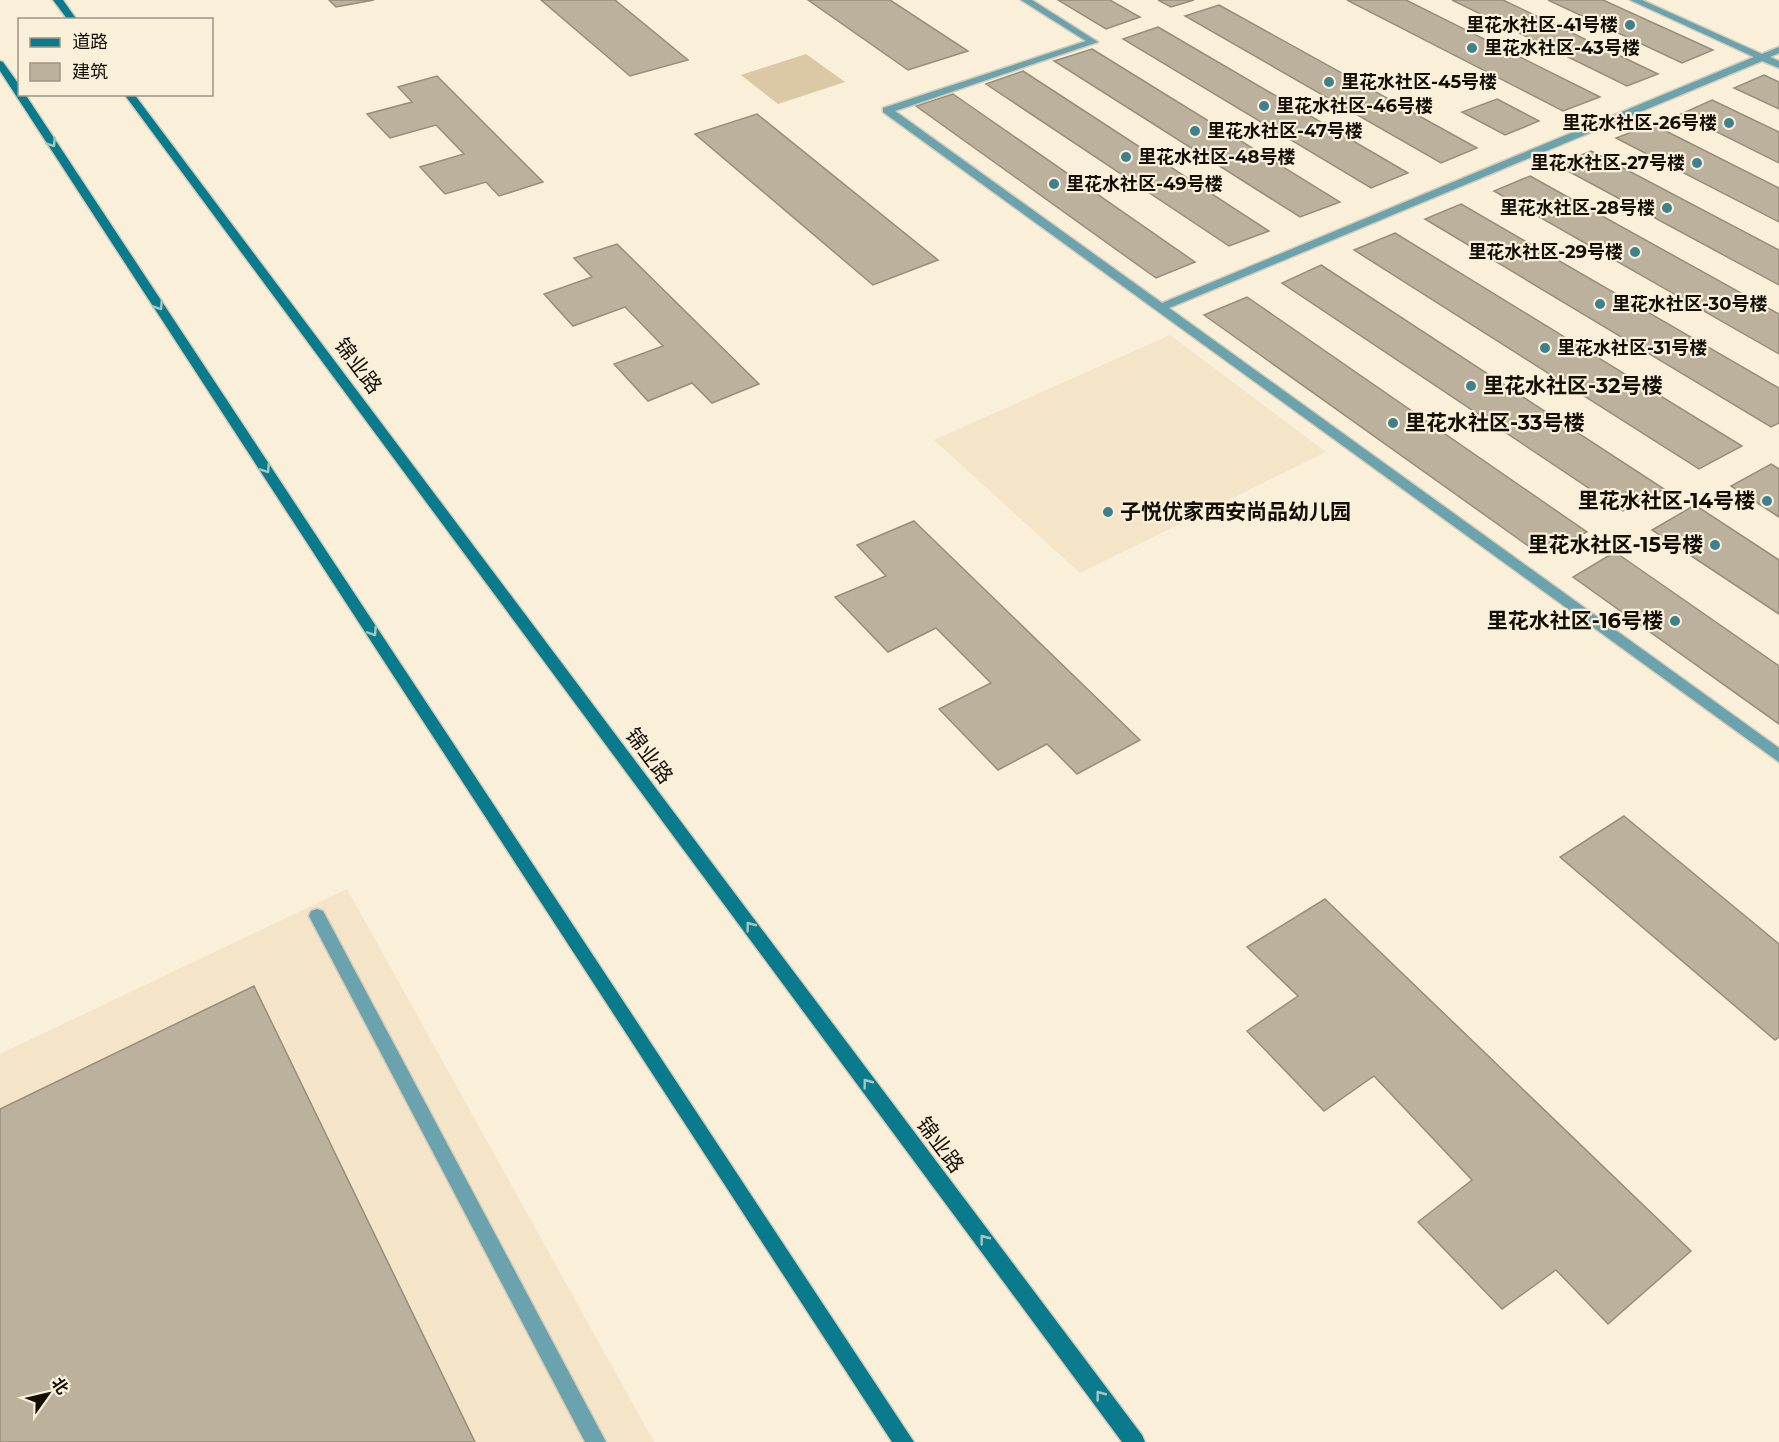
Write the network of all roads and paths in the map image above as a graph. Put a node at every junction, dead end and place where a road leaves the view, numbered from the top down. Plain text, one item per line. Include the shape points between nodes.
1 (58, 0) edge
2 (1026, 0) edge
3 (1635, 0) edge
4 (72, 18) edge
5 (1779, 50) edge
6 (1762, 57) junction
7 (0, 64) edge
8 (1779, 65) edge
9 (18, 91) edge
10 (21, 96) edge
11 (130, 96) edge
12 (1160, 308) junction
13 (1779, 756) edge
14 (317, 916) dead end
15 (596, 1442) edge
16 (904, 1442) edge
17 (1135, 1442) edge

1 - 4 main road
2 - 12 street via 1093,42 887,110
3 - 6 street
5 - 6 street
6 - 8 street
6 - 12 street
7 - 9 main road
10 -> 16 main road
17 -> 11 main road, 锦业路
12 - 13 street
14 - 15 street

